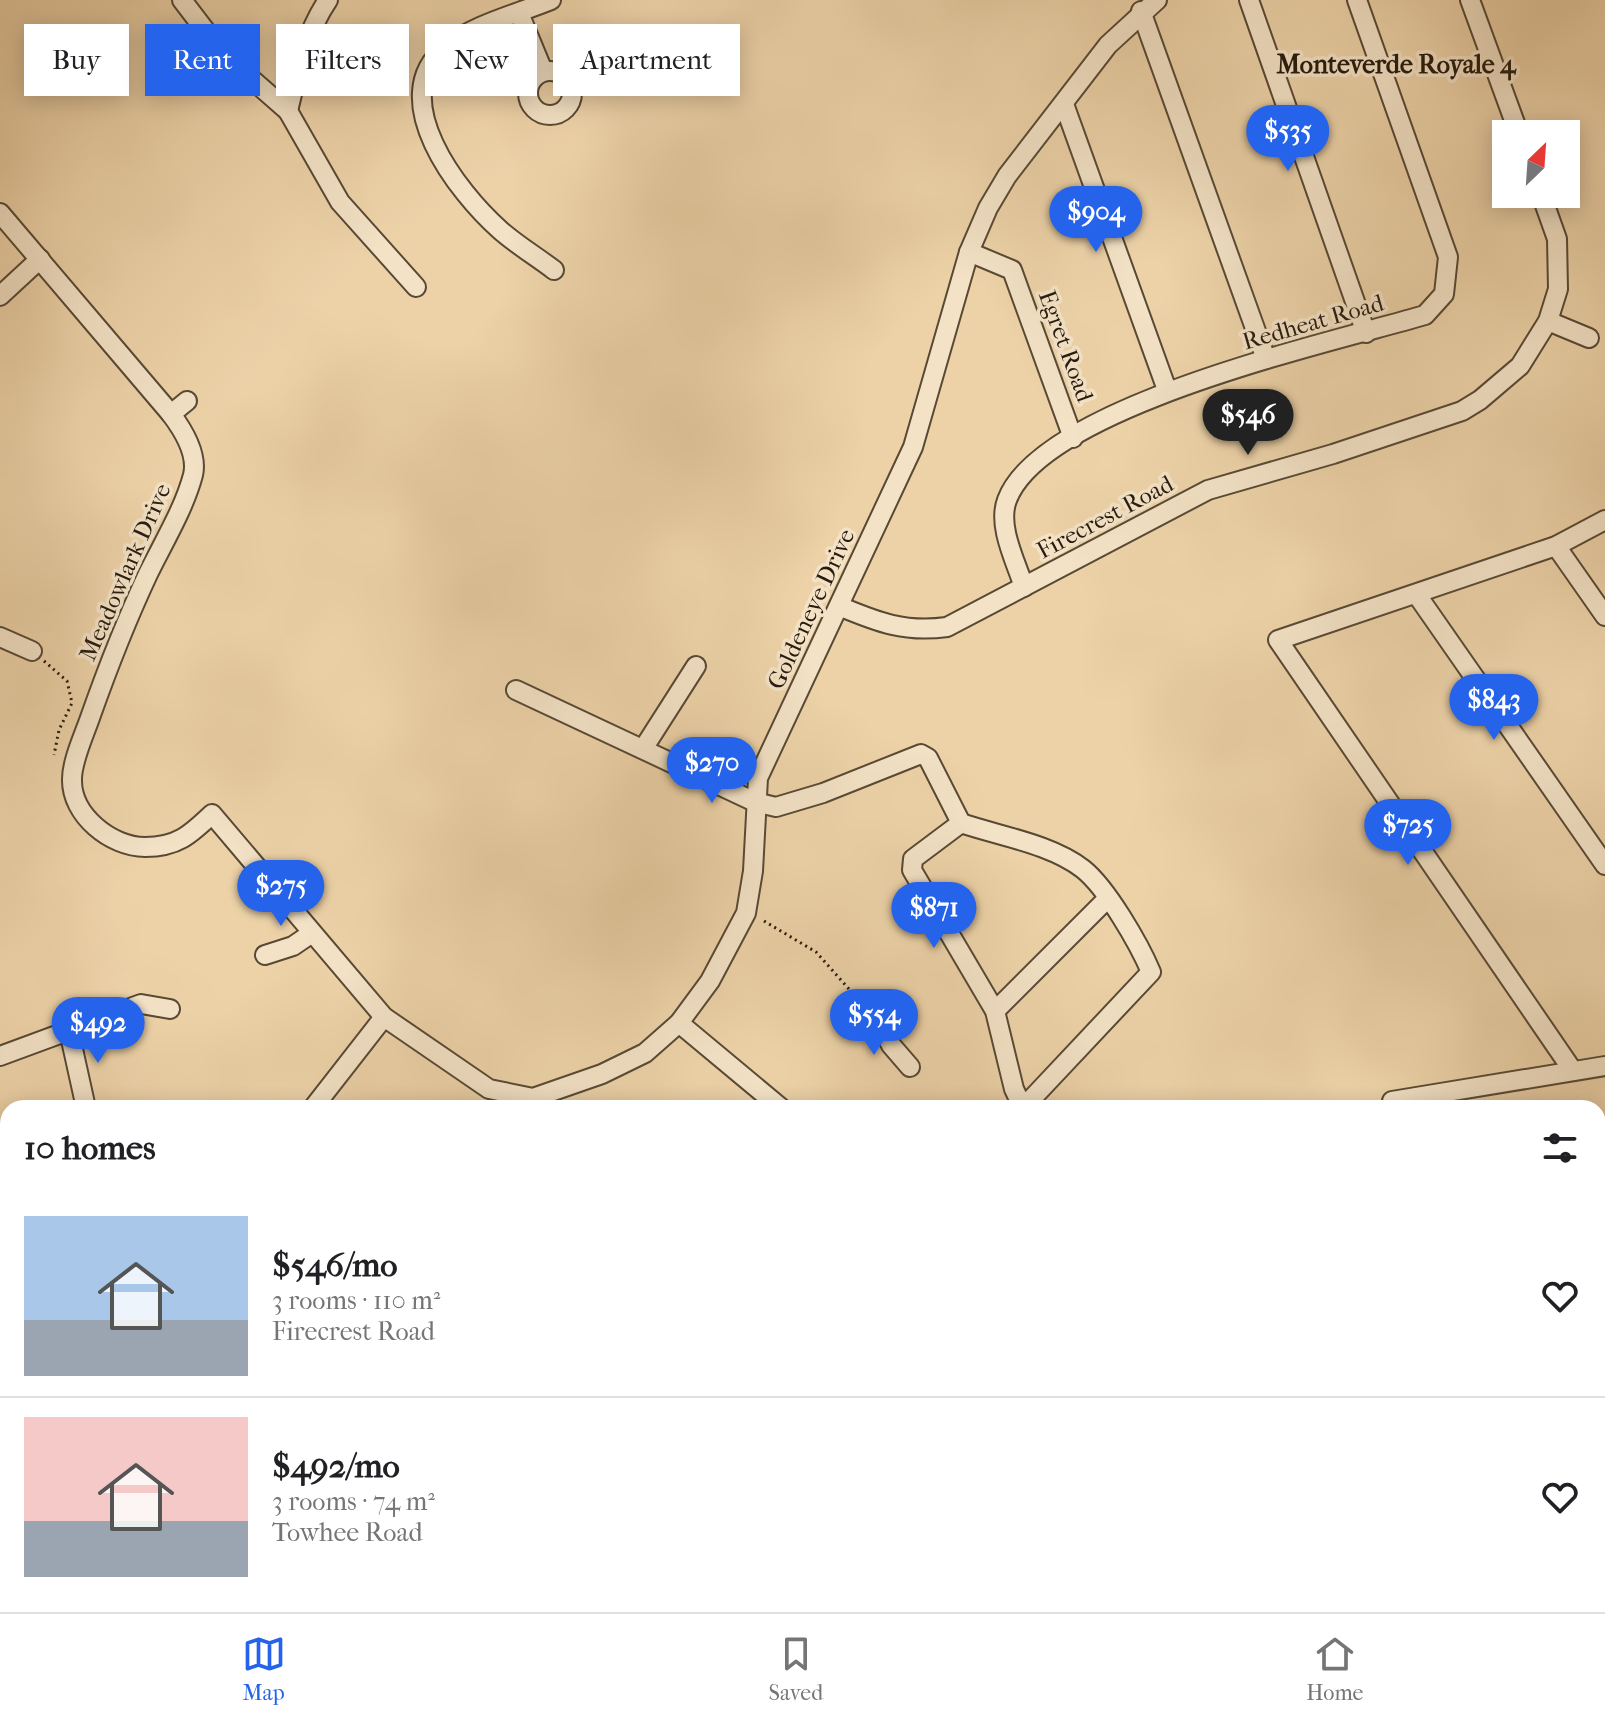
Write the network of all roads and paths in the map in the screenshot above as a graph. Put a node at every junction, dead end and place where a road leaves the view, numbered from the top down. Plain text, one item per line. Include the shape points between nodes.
1 (182, 0) edge
2 (328, 0) edge
3 (551, 0) edge
4 (1157, 0) edge
5 (1249, 0) edge
6 (1357, 0) edge
7 (1470, 0) edge
8 (1141, 11) junction
9 (519, 13) junction
10 (543, 71) dead end
11 (1064, 104) junction
12 (288, 111) junction
13 (1514, 120) edge
14 (1546, 208) edge
15 (1, 215) edge
16 (969, 252) junction
17 (40, 259) junction
18 (554, 270) dead end
19 (416, 287) dead end
20 (0, 296) edge
21 (1548, 321) junction
22 (1366, 333) junction
23 (1589, 338) dead end
24 (1266, 359) junction
25 (1167, 390) junction
26 (187, 401) dead end
27 (171, 414) junction
28 (1073, 438) junction
29 (1605, 520) edge
30 (1556, 546) junction
31 (1024, 587) junction
32 (1417, 595) junction
33 (839, 606) junction
34 (1605, 616) edge
35 (0, 637) edge
36 (32, 651) joint
37 (696, 666) dead end
38 (516, 690) dead end
39 (643, 749) junction
40 (54, 755) dead end
41 (755, 802) junction
42 (212, 814) joint
43 (961, 823) junction
44 (1605, 865) edge
45 (1107, 899) junction
46 (746, 913) junction
47 (312, 933) junction
48 (265, 955) dead end
49 (170, 1009) dead end
50 (995, 1011) junction
51 (384, 1017) junction
52 (878, 1020) joint
53 (679, 1023) junction
54 (69, 1031) junction
55 (0, 1056) edge
56 (1605, 1066) edge
57 (910, 1067) dead end
58 (1573, 1071) junction
59 (84, 1100) edge
60 (319, 1100) edge
61 (524, 1100) edge
62 (541, 1100) edge
63 (771, 1100) edge
64 (1019, 1100) edge
65 (1031, 1100) edge
66 (1398, 1100) edge

1 - 12 street via 224,55
2 - 12 street via 307,45
3 - 9 street
4 - 8 street, Goldeneye Drive
5 - 22 street
6 - 22 street, Redheat Road via 1448,257 1444,294 1425,315
7 - 13 street
8 - 11 street, Goldeneye Drive
8 - 24 street
9 - 10 street
9 - 18 street via 443,49 426,74 420,108 431,141 467,193 500,230
11 - 16 street, Goldeneye Drive via 1007,176
11 - 25 street
12 - 19 street via 340,202
14 - 21 street, Firecrest Road via 1557,239 1558,289
15 - 17 street, Meadowlark Drive
16 - 28 street, Egret Road via 1012,270
16 - 33 street, Goldeneye Drive via 913,447
17 - 20 street
17 - 27 street, Meadowlark Drive
21 - 23 street
21 - 31 street, Firecrest Road via 1520,366 1462,411 1208,490
22 - 24 street, Redheat Road
24 - 25 street, Redheat Road
25 - 28 street, Redheat Road
26 - 27 street
27 - 42 street, Meadowlark Drive via 187,437 194,472 115,647 72,779 78,804 97,828 115,841 137,847 168,847
28 - 31 street, Redheat Road via 1034,461 1006,501 1005,527
29 - 30 street
30 - 32 street
30 - 34 street
31 - 33 street, Firecrest Road via 947,627 921,631 890,627
32 - 44 street
32 - 58 street via 1278,640
33 - 41 street, Goldeneye Drive via 758,778
35 - 36 street
36 - 40 path via 67,681 72,703
37 - 39 street
38 - 39 street
39 - 41 street
41 - 43 street via 776,807 921,754 928,758
41 - 46 street, Goldeneye Drive
42 - 47 street, Goldeneye Drive
43 - 45 street via 1083,869
43 - 50 street via 922,849 912,870
45 - 50 street
45 - 65 street via 1151,972
46 - 52 path via 816,952
46 - 53 street, Goldeneye Drive via 710,981
47 - 48 street
47 - 51 street, Goldeneye Drive
49 - 54 street via 141,1004
50 - 64 street
51 - 60 street
51 - 61 street, Goldeneye Drive via 489,1089
52 - 57 street
53 - 62 street, Goldeneye Drive via 645,1053
53 - 63 street
54 - 55 street
54 - 59 street
56 - 58 street
58 - 66 street

